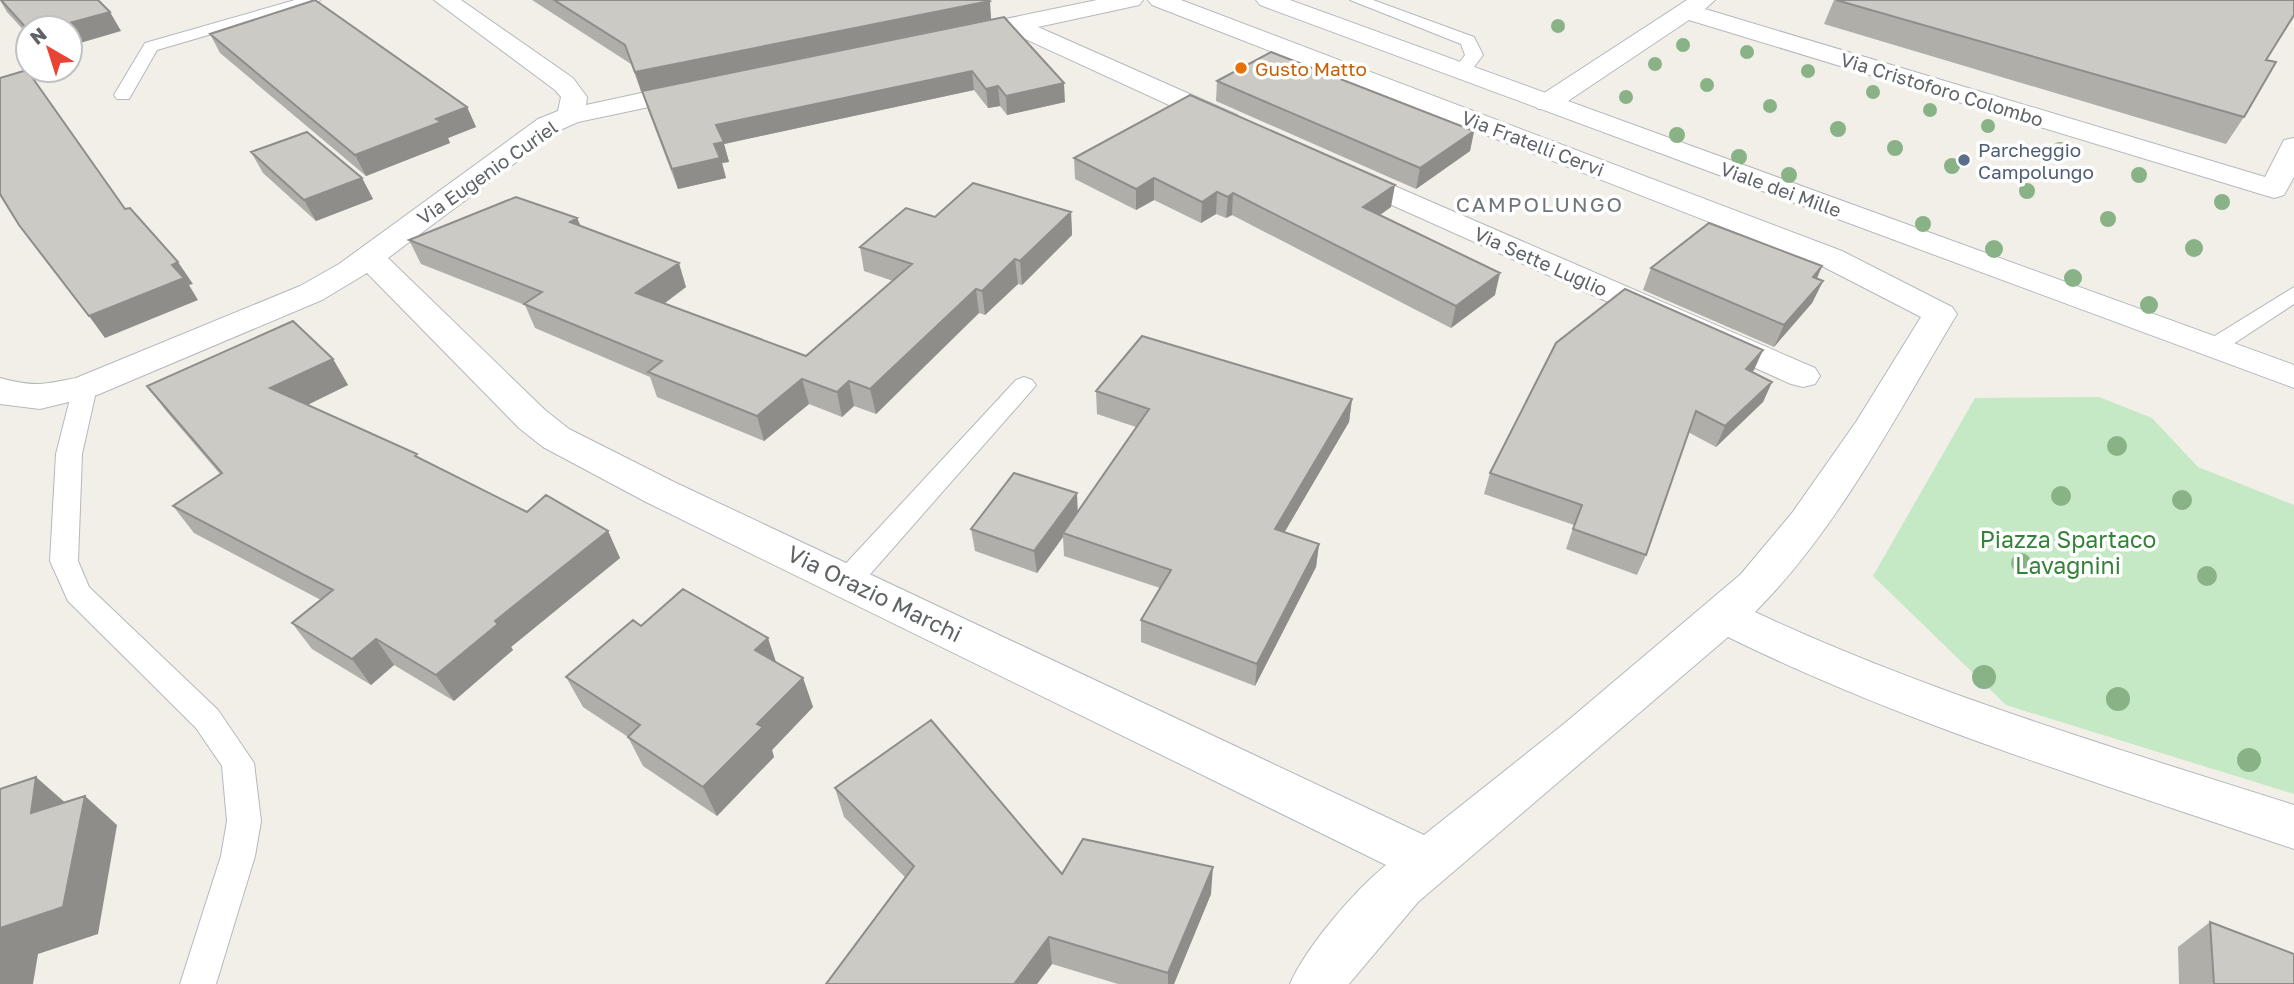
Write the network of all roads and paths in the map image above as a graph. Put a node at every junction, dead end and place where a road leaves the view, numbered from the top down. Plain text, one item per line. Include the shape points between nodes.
1 (312, 0) edge
2 (446, 0) edge
3 (1131, 0) edge
4 (1160, 0) edge
5 (1268, 0) edge
6 (1358, 0) edge
7 (1694, 5) edge
8 (1012, 24) junction
9 (937, 40) edge
10 (1462, 71) junction
11 (720, 85) edge
12 (123, 95) dead end
13 (1547, 103) junction
14 (570, 116) junction
15 (1247, 130) edge
16 (2294, 146) edge
17 (1323, 164) edge
18 (370, 258) junction
19 (2294, 294) edge
20 (2214, 347) junction
21 (1803, 376) dead end
22 (2294, 377) edge
23 (1024, 385) dead end
24 (85, 387) junction
25 (0, 389) edge
26 (848, 580) junction
27 (1724, 616) junction
28 (2294, 827) edge
29 (1428, 861) junction
30 (198, 984) edge
31 (1318, 984) edge

1 - 12 lane via 151,47
2 - 14 street via 564,83 574,97
3 - 8 street
4 - 27 street, Via Fratelli Cervi via 1831,258 1940,314 1806,523 1773,566
5 - 10 street, Viale dei Mille
6 - 10 lane via 1468,41 1474,55
7 - 13 street, Via Cristoforo Colombo
7 - 16 street, Via Cristoforo Colombo via 2274,189
8 - 9 street
8 - 15 street
10 - 13 street, Viale dei Mille
11 - 14 street, Via Eugenio Curiel
13 - 20 street, Viale dei Mille
14 - 18 street, Via Eugenio Curiel via 512,150
17 - 21 street, Via Sette Luglio
18 - 24 street, Via Eugenio Curiel via 294,300
18 - 26 street, Via Orazio Marchi via 542,428 648,486
19 - 20 lane
20 - 22 street, Viale dei Mille
23 - 26 lane
24 - 25 street, Via Eugenio Curiel via 25,398
24 - 30 lane via 69,454 64,561 69,578 78,593 207,719 238,763 244,821 239,856
26 - 29 street, Via Orazio Marchi
27 - 28 street via 1883,686
27 - 29 street
29 - 31 street via 1377,908

